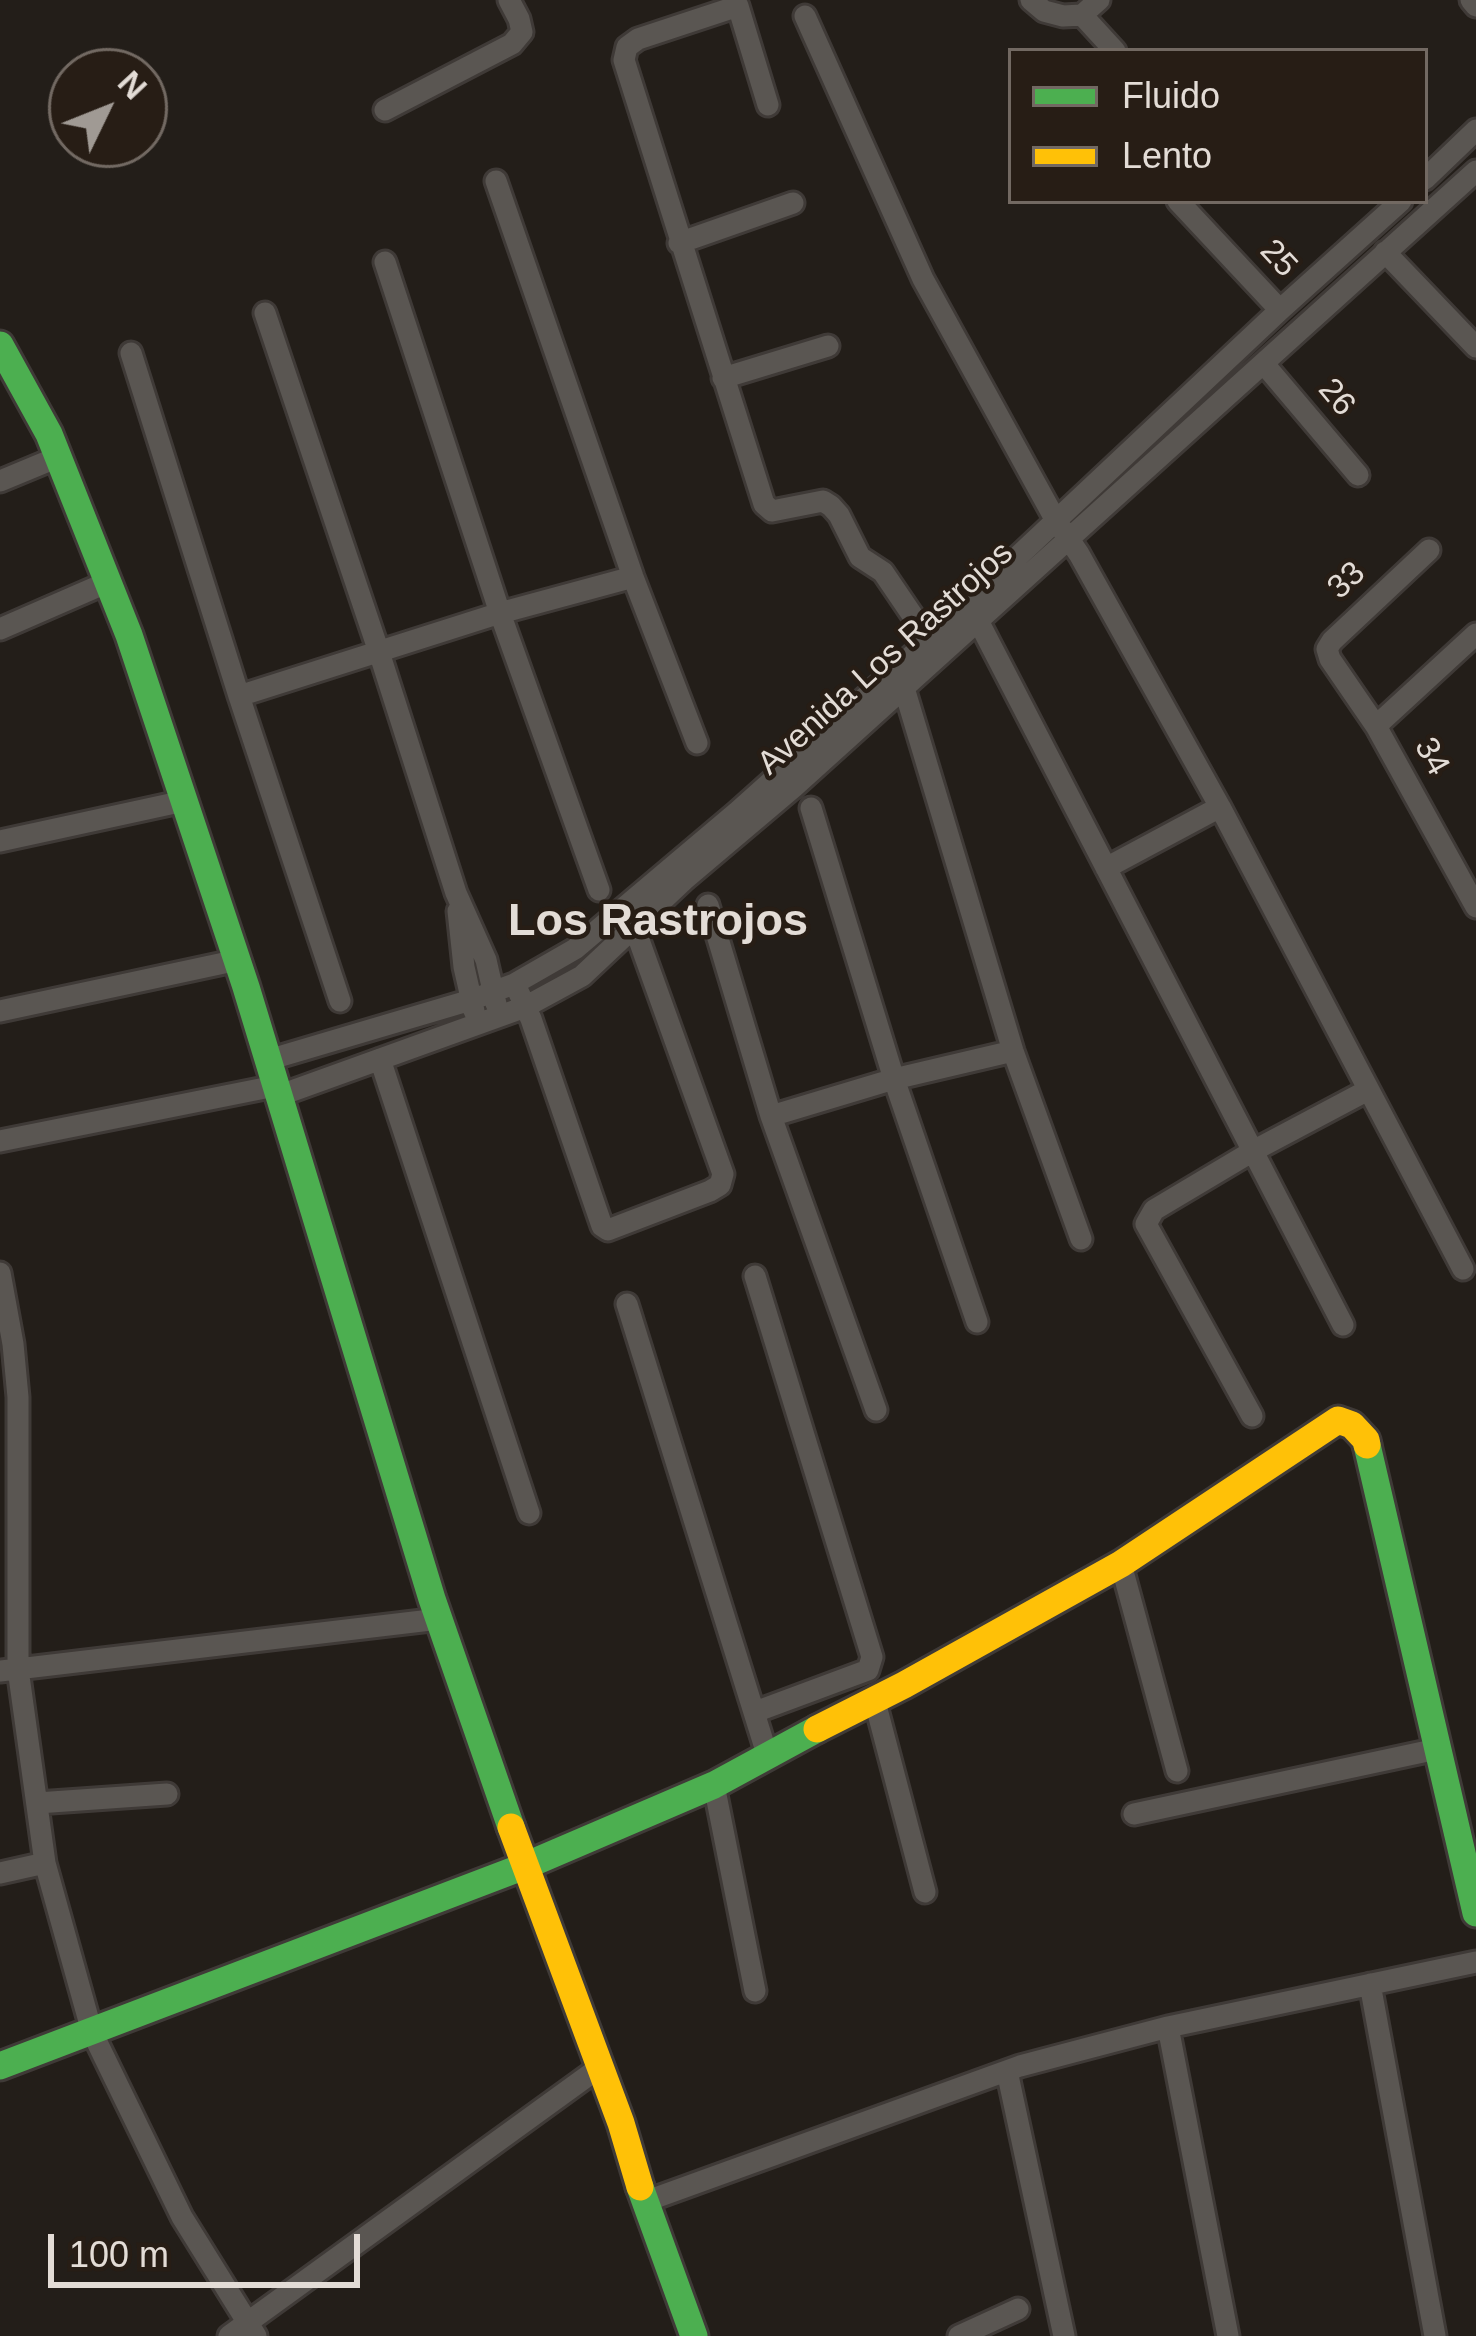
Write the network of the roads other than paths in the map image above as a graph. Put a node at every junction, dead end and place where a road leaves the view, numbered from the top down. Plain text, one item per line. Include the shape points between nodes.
1 (509, 0) edge
2 (1031, 0) edge
3 (739, 3) edge
4 (1090, 8) edge
5 (806, 16) dead end
6 (1113, 48) edge
7 (768, 105) dead end
8 (385, 110) dead end
9 (1476, 130) edge
10 (1476, 171) edge
11 (1428, 176) edge
12 (496, 181) dead end
13 (793, 203) dead end
14 (1181, 204) edge
15 (1398, 204) edge
16 (679, 242) junction
17 (1385, 252) junction
18 (385, 262) dead end
19 (1280, 310) junction
20 (265, 314) dead end
21 (0, 345) edge
22 (828, 346) dead end
23 (1476, 347) edge
24 (131, 353) dead end
25 (1264, 364) junction
26 (8, 376) edge
27 (723, 378) junction
28 (58, 457) junction
29 (1358, 475) dead end
30 (0, 481) edge
31 (1055, 519) junction
32 (1068, 540) junction
33 (1430, 550) dead end
34 (633, 577) junction
35 (108, 582) junction
36 (974, 612) junction
37 (500, 614) junction
38 (0, 629) edge
39 (1476, 634) edge
40 (934, 648) junction
41 (379, 652) junction
42 (899, 680) junction
43 (239, 696) junction
44 (1376, 725) junction
45 (697, 743) dead end
46 (184, 801) junction
47 (811, 808) dead end
48 (1220, 808) junction
49 (0, 841) edge
50 (1106, 868) junction
51 (599, 890) dead end
52 (708, 905) dead end
53 (1476, 907) edge
54 (635, 928) junction
55 (238, 960) junction
56 (493, 992) junction
57 (340, 1001) dead end
58 (525, 1007) junction
59 (0, 1011) edge
60 (500, 1016) junction
61 (477, 1024) junction
62 (1013, 1051) junction
63 (380, 1059) junction
64 (894, 1079) junction
65 (274, 1081) junction
66 (1368, 1090) junction
67 (771, 1116) junction
68 (0, 1141) edge
69 (1253, 1151) junction
70 (1081, 1239) dead end
71 (1462, 1269) dead end
72 (0, 1273) edge
73 (755, 1276) dead end
74 (627, 1304) dead end
75 (977, 1322) dead end
76 (1343, 1324) dead end
77 (6, 1344) edge
78 (876, 1410) dead end
79 (1252, 1416) dead end
80 (529, 1513) dead end
81 (1121, 1564) junction
82 (439, 1618) junction
83 (9, 1670) edge
84 (874, 1698) junction
85 (755, 1712) junction
86 (1437, 1749) junction
87 (766, 1754) junction
88 (1177, 1771) dead end
89 (714, 1785) junction
90 (167, 1794) dead end
91 (37, 1803) junction
92 (1134, 1814) dead end
93 (45, 1863) junction
94 (525, 1866) junction
95 (0, 1873) edge
96 (925, 1892) dead end
97 (1476, 1913) edge
98 (1476, 1962) edge
99 (1370, 1984) junction
100 (755, 1990) dead end
101 (1168, 2027) junction
102 (92, 2032) junction
103 (0, 2066) edge
104 (600, 2067) junction
105 (1006, 2071) junction
106 (644, 2202) junction
107 (1018, 2308) dead end
108 (244, 2332) edge
109 (694, 2336) edge
110 (959, 2336) edge
111 (1064, 2336) edge
112 (1228, 2336) edge
113 (1435, 2336) edge

1 - 8 street via 522,32 512,44
2 - 4 street via 1063,16
3 - 7 street
3 - 16 street via 627,47 624,60
4 - 6 street
5 - 31 street via 923,279
9 - 11 street
10 - 17 street, Avenida Los Rastrojos
12 - 34 street
13 - 16 street
14 - 19 street, 25
15 - 19 street, Avenida Los Rastrojos
16 - 27 street
17 - 23 street
17 - 25 street, Avenida Los Rastrojos
18 - 37 street
19 - 31 street, Avenida Los Rastrojos
20 - 41 street
21 - 26 street
22 - 27 street
24 - 43 street
25 - 29 street, 26
25 - 32 street, Avenida Los Rastrojos
26 - 28 street
27 - 40 street via 764,504 782,512 831,506 860,557 883,572
28 - 30 street
28 - 35 street
31 - 32 street
31 - 36 street, Avenida Los Rastrojos
32 - 36 street, Avenida Los Rastrojos
32 - 48 street
33 - 44 street, 33 via 1327,649
34 - 37 street
34 - 45 street
35 - 38 street
35 - 46 street
36 - 40 street, Avenida Los Rastrojos
36 - 50 street
37 - 41 street
37 - 51 street
39 - 44 street
40 - 42 street, Avenida Los Rastrojos
41 - 43 street
41 - 56 street
42 - 54 street, Avenida Los Rastrojos
42 - 56 street, Avenida Los Rastrojos via 575,949
42 - 62 street
43 - 57 street
44 - 53 street, 34
46 - 49 street
46 - 55 street
47 - 64 street
48 - 50 street
48 - 66 street
50 - 69 street
52 - 67 street
54 - 58 street, Avenida Los Rastrojos via 582,976
54 - 58 street via 723,1174 720,1185 602,1226
55 - 59 street
55 - 65 street
56 - 58 street
56 - 60 street
56 - 61 street
56 - 65 street, Avenida Los Rastrojos
58 - 60 street, Avenida Los Rastrojos
60 - 61 street, Avenida Los Rastrojos
61 - 63 street, Avenida Los Rastrojos
62 - 64 street
62 - 70 street
63 - 65 street, Avenida Los Rastrojos
63 - 80 street
64 - 67 street
64 - 75 street
65 - 68 street
65 - 82 street
66 - 69 street
66 - 71 street
67 - 78 street
69 - 76 street
69 - 79 street via 1154,1210 1146,1223
72 - 77 street
73 - 85 street via 872,1657 868,1670
74 - 85 street
77 - 83 street via 18,1397
81 - 84 street
81 - 86 street via 1338,1420 1352,1425 1366,1440
81 - 88 street
82 - 83 street
82 - 94 street
83 - 91 street
84 - 87 street
84 - 96 street
85 - 87 street
86 - 92 street
86 - 97 street
87 - 89 street
89 - 94 street
89 - 100 street
90 - 91 street
91 - 93 street
93 - 95 street
93 - 102 street
94 - 102 street
94 - 104 street
98 - 99 street
99 - 101 street
99 - 113 street
101 - 105 street
101 - 112 street
102 - 103 street
102 - 108 street
104 - 106 street
104 - 108 street
105 - 106 street
105 - 111 street
106 - 109 street
107 - 110 street

